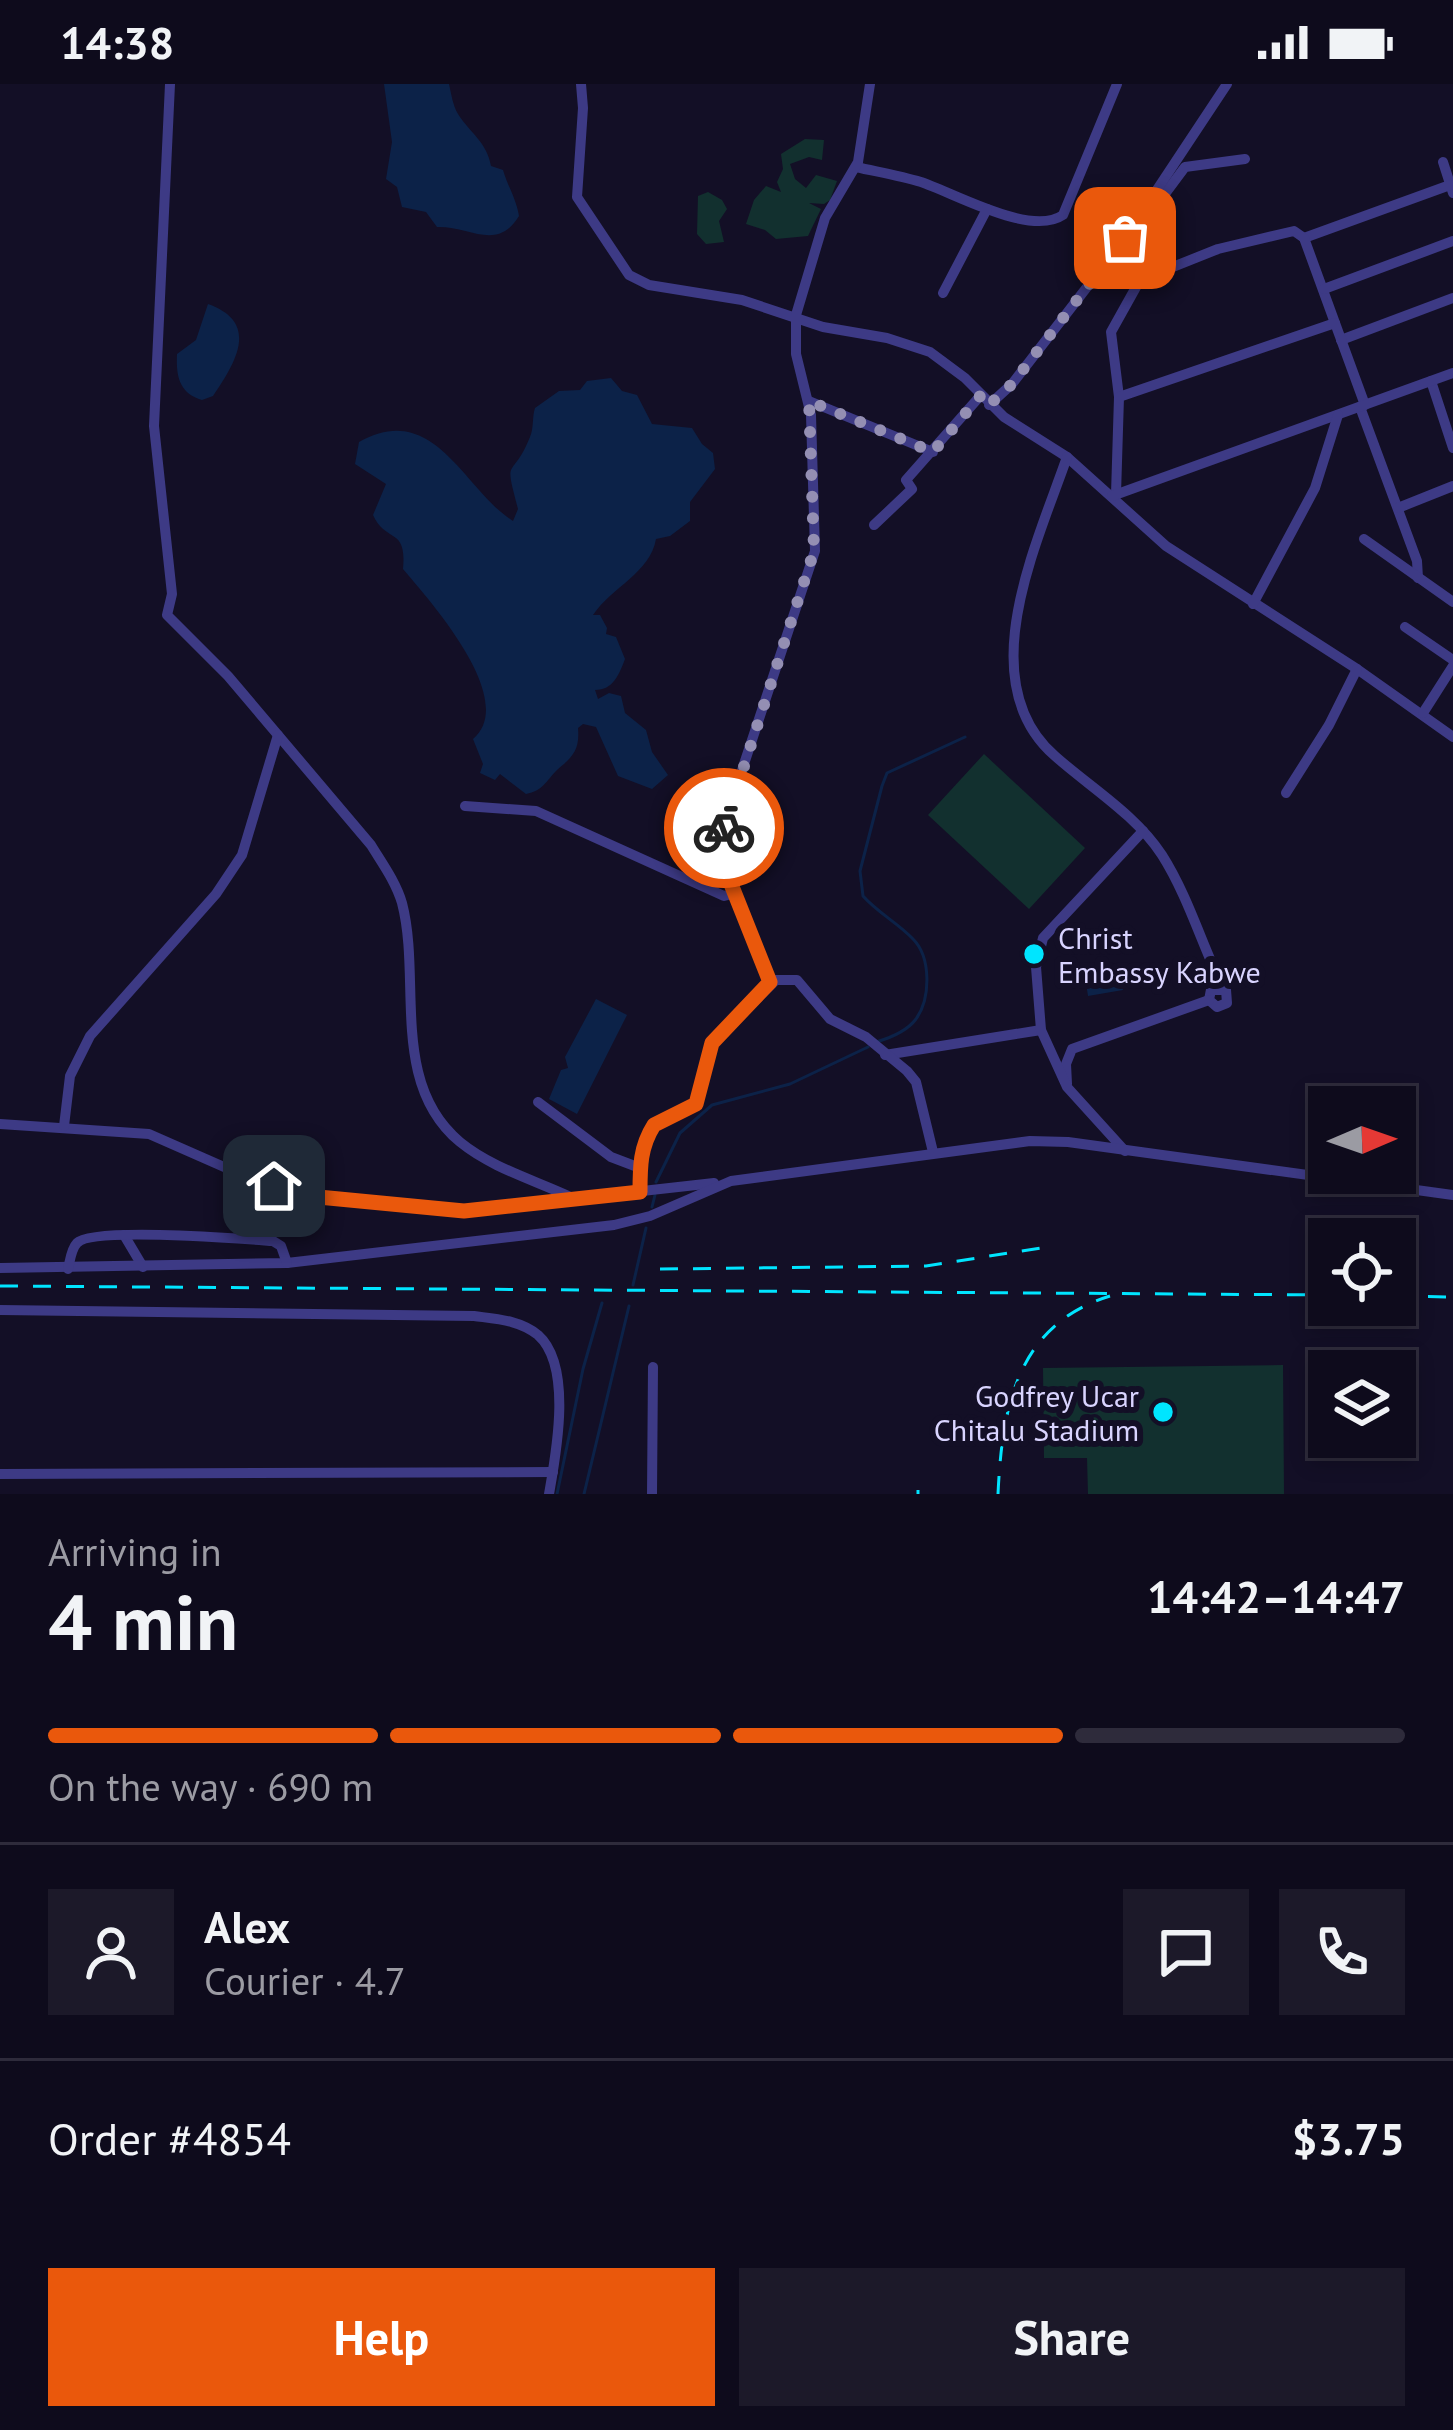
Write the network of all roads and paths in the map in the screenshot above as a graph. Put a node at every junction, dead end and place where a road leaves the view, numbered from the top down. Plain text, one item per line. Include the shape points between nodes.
1 (170, 84) edge
2 (580, 84) edge
3 (870, 84) edge
4 (1117, 84) edge
5 (1227, 84) edge
6 (1245, 159) dead end
7 (1443, 162) dead end
8 (856, 167) junction
9 (1451, 189) edge
10 (987, 209) junction
11 (1304, 238) junction
12 (1453, 241) edge
13 (1140, 280) junction
14 (1324, 289) junction
15 (943, 293) dead end
16 (1453, 298) edge
17 (796, 315) junction
18 (1335, 323) junction
19 (1341, 340) junction
20 (1453, 373) edge
21 (1431, 382) junction
22 (1119, 398) junction
23 (985, 400) junction
24 (809, 401) junction
25 (1363, 406) junction
26 (1338, 415) junction
27 (1453, 448) edge
28 (933, 452) junction
29 (1067, 457) junction
30 (1453, 486) edge
31 (1113, 495) junction
32 (1398, 508) junction
33 (874, 525) dead end
34 (1364, 539) dead end
35 (1418, 578) junction
36 (1453, 602) edge
37 (1253, 604) junction
38 (1405, 627) dead end
39 (1453, 663) edge
40 (1357, 669) junction
41 (1423, 713) junction
42 (278, 735) junction
43 (1453, 737) edge
44 (1286, 793) dead end
45 (465, 806) dead end
46 (1143, 832) junction
47 (736, 893) junction
48 (770, 982) junction
49 (1041, 1030) junction
50 (882, 1052) junction
51 (1067, 1087) junction
52 (538, 1102) dead end
53 (1091, 1117) junction
54 (0, 1124) edge
55 (64, 1126) junction
56 (1084, 1145) junction
57 (933, 1152) junction
58 (1128, 1153) junction
59 (640, 1168) junction
60 (731, 1180) junction
61 (640, 1192) junction
62 (1453, 1196) edge
63 (577, 1200) junction
64 (124, 1234) junction
65 (287, 1263) junction
66 (143, 1267) junction
67 (0, 1268) edge
68 (68, 1269) junction
69 (0, 1310) edge
70 (653, 1366) dead end
71 (553, 1472) junction
72 (0, 1474) edge
73 (549, 1494) edge
74 (652, 1494) edge

1 - 42 street via 154,426 172,594 167,615
2 - 17 street via 577,197 629,275
3 - 8 street
4 - 10 street via 1064,215 1042,223
5 - 23 street via 1125,238 1012,384
6 - 13 street via 1182,170 1138,240
7 - 9 street
8 - 10 street
8 - 17 street via 825,218
9 - 11 street
10 - 15 street
11 - 13 street via 1289,230 1255,238
11 - 14 street
12 - 14 street
13 - 22 street via 1111,332
14 - 18 street
16 - 19 street
17 - 23 street via 930,352
17 - 24 street
18 - 19 street
18 - 22 street
19 - 25 street
20 - 21 street
21 - 25 street
21 - 27 street
22 - 31 street
23 - 28 street
23 - 29 street
24 - 28 street
24 - 47 street via 817,536 724,824
25 - 26 street
25 - 32 street
26 - 31 street
26 - 37 street via 1315,488
28 - 33 street via 906,480 912,489
29 - 31 street
29 - 46 street via 1013,637 1012,672 1034,736
30 - 32 street
31 - 37 street via 1166,546
32 - 35 street
34 - 35 street
35 - 36 street
37 - 40 street
38 - 39 street
39 - 41 street
40 - 41 street
40 - 44 street
41 - 43 street
42 - 55 street via 242,855 90,1036 70,1076
42 - 63 street via 371,845 400,898 412,1043 443,1126 474,1153
45 - 47 street via 536,811 724,896
46 - 49 street via 1039,944
46 - 51 street via 1179,889 1214,970 1215,993 1072,1049
47 - 48 street
48 - 50 street via 797,980 830,1019
48 - 59 street via 712,1043 696,1104 654,1125
49 - 50 street
49 - 51 street
50 - 57 street via 916,1082
51 - 53 street
52 - 59 street via 611,1157
53 - 56 street
53 - 58 street
54 - 55 street
55 - 63 street via 149,1134 308,1196 464,1211
56 - 57 street via 1030,1141
56 - 58 street
57 - 60 street
58 - 62 street
59 - 61 street
60 - 61 street
60 - 65 street via 614,1225
61 - 63 street
64 - 65 street via 272,1240
64 - 66 street
64 - 68 street via 80,1239
65 - 66 street
66 - 68 street
67 - 68 street
69 - 71 street via 503,1319 537,1334 551,1360 560,1415
70 - 74 street
71 - 72 street
71 - 73 street

